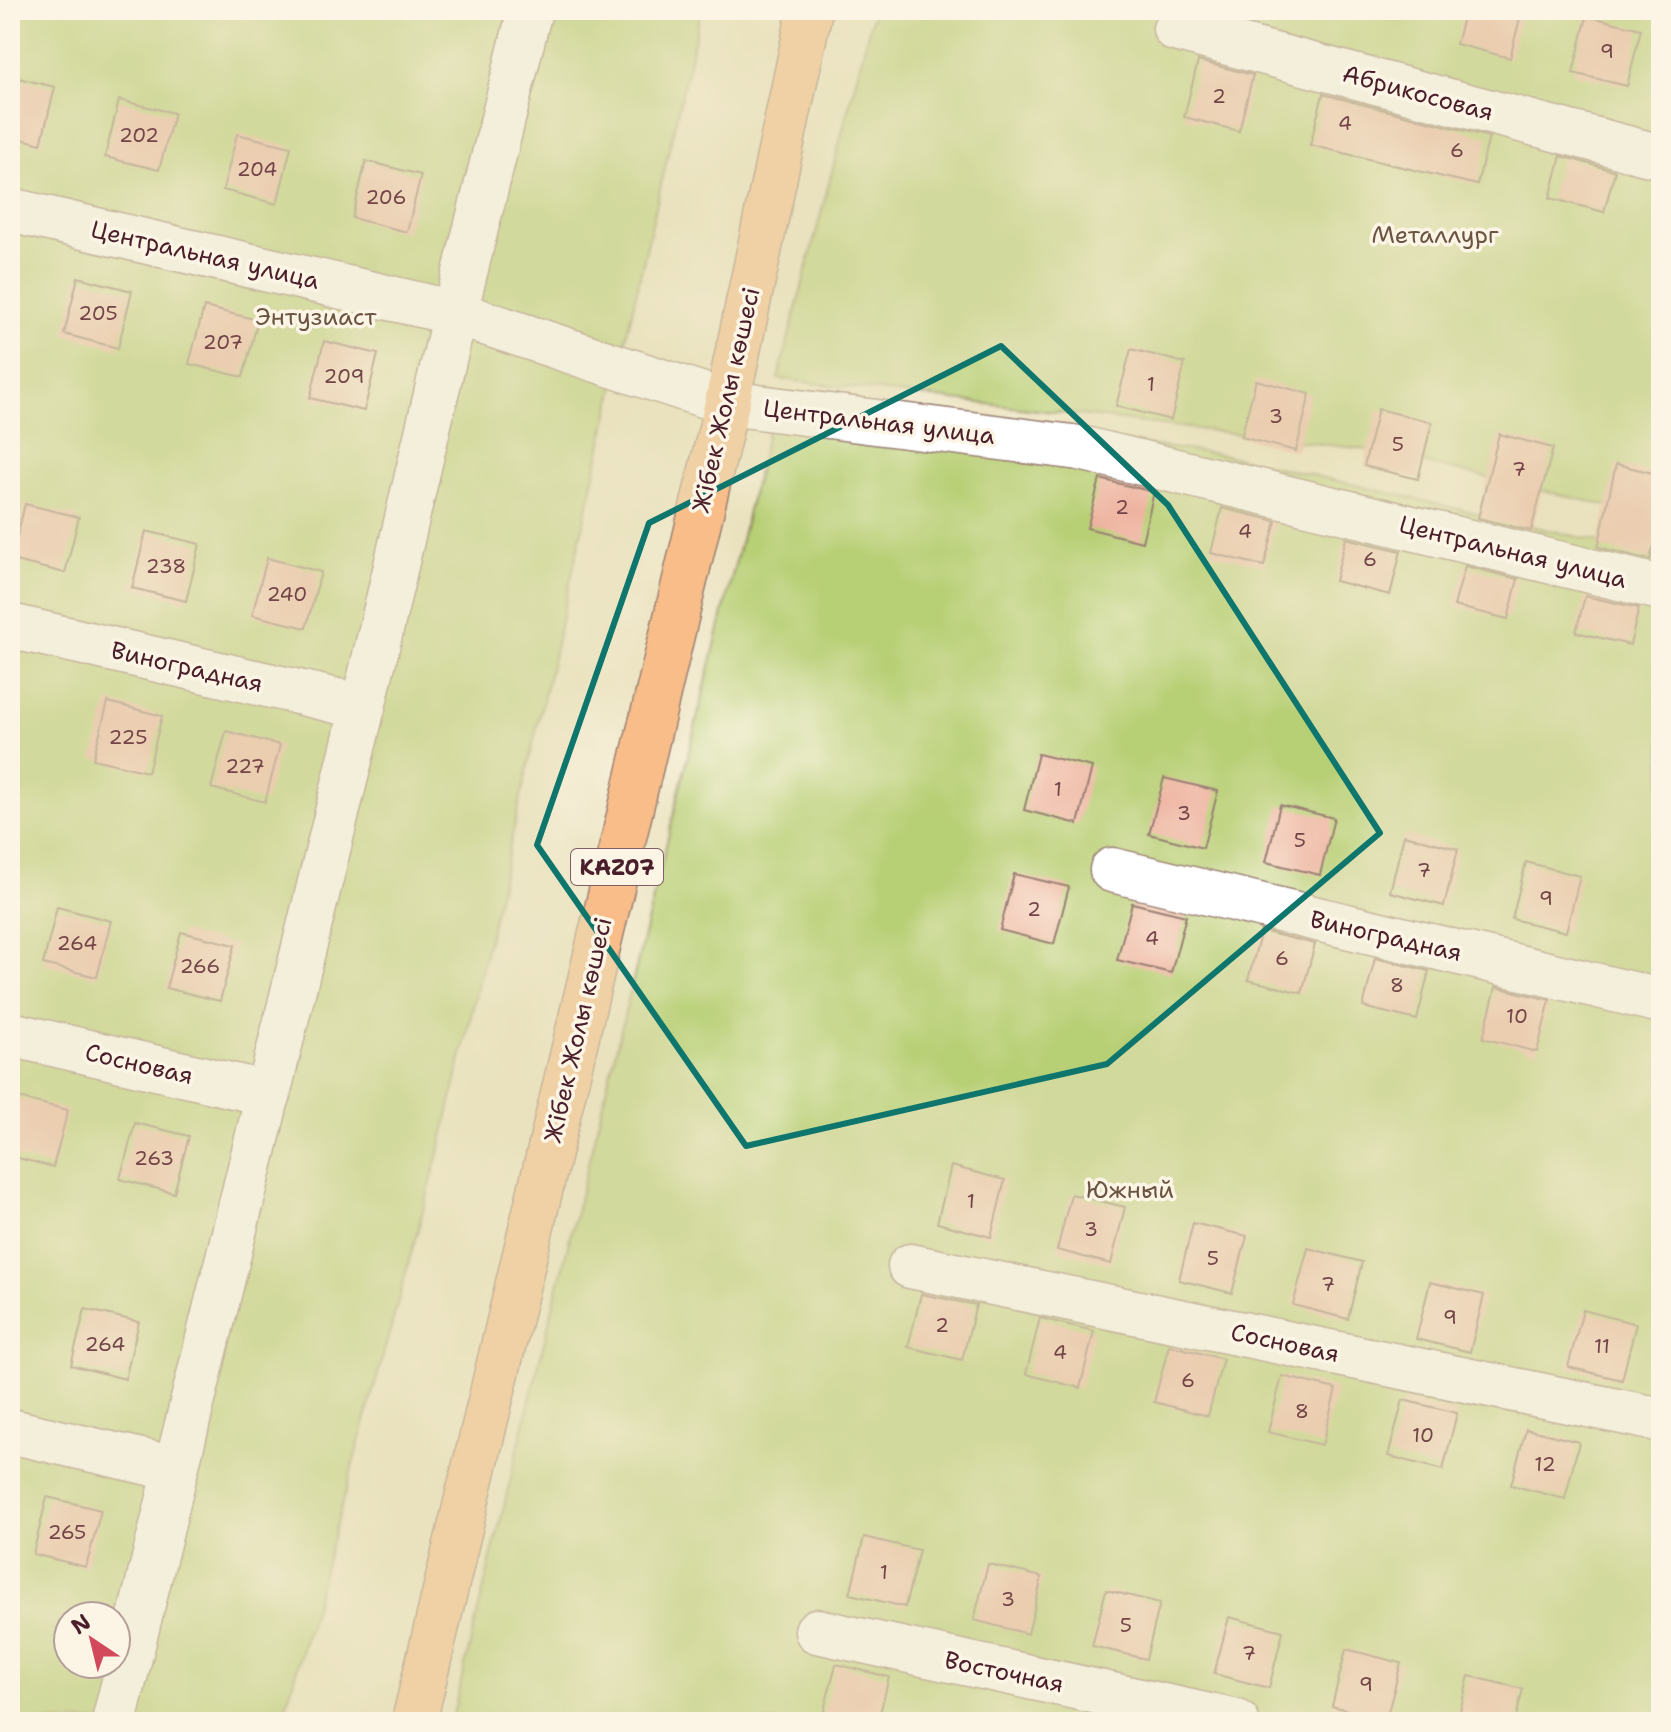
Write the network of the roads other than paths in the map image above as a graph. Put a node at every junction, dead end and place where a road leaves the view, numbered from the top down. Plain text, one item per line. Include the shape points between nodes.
1 (530, 10) edge
2 (810, 10) edge
3 (1175, 29) dead end
4 (1661, 157) edge
5 (10, 210) edge
6 (455, 313) junction
7 (727, 403) junction
8 (1661, 588) edge
9 (10, 626) edge
10 (363, 707) junction
11 (1112, 870) dead end
12 (1661, 1001) edge
13 (10, 1034) edge
14 (269, 1094) junction
15 (910, 1266) dead end
16 (1661, 1420) edge
17 (10, 1431) edge
18 (176, 1469) junction
19 (817, 1631) dead end
20 (114, 1722) edge
21 (414, 1722) edge
22 (1237, 1722) edge

1 - 6 street
2 - 7 highway, Жібек Жолы көшесі / KAZ07
3 - 4 street, Абрикосовая
5 - 6 street, Центральная улица
6 - 7 street, Центральная улица
6 - 10 street
7 - 8 street, Центральная улица via 1080,448
7 - 21 highway, Жібек Жолы көшесі / KAZ07
9 - 10 street, Виноградная
10 - 14 street
11 - 12 street, Виноградная
13 - 14 street, Сосновая
14 - 18 street
15 - 16 street, Сосновая
17 - 18 street
18 - 20 street
19 - 22 street, Восточная

